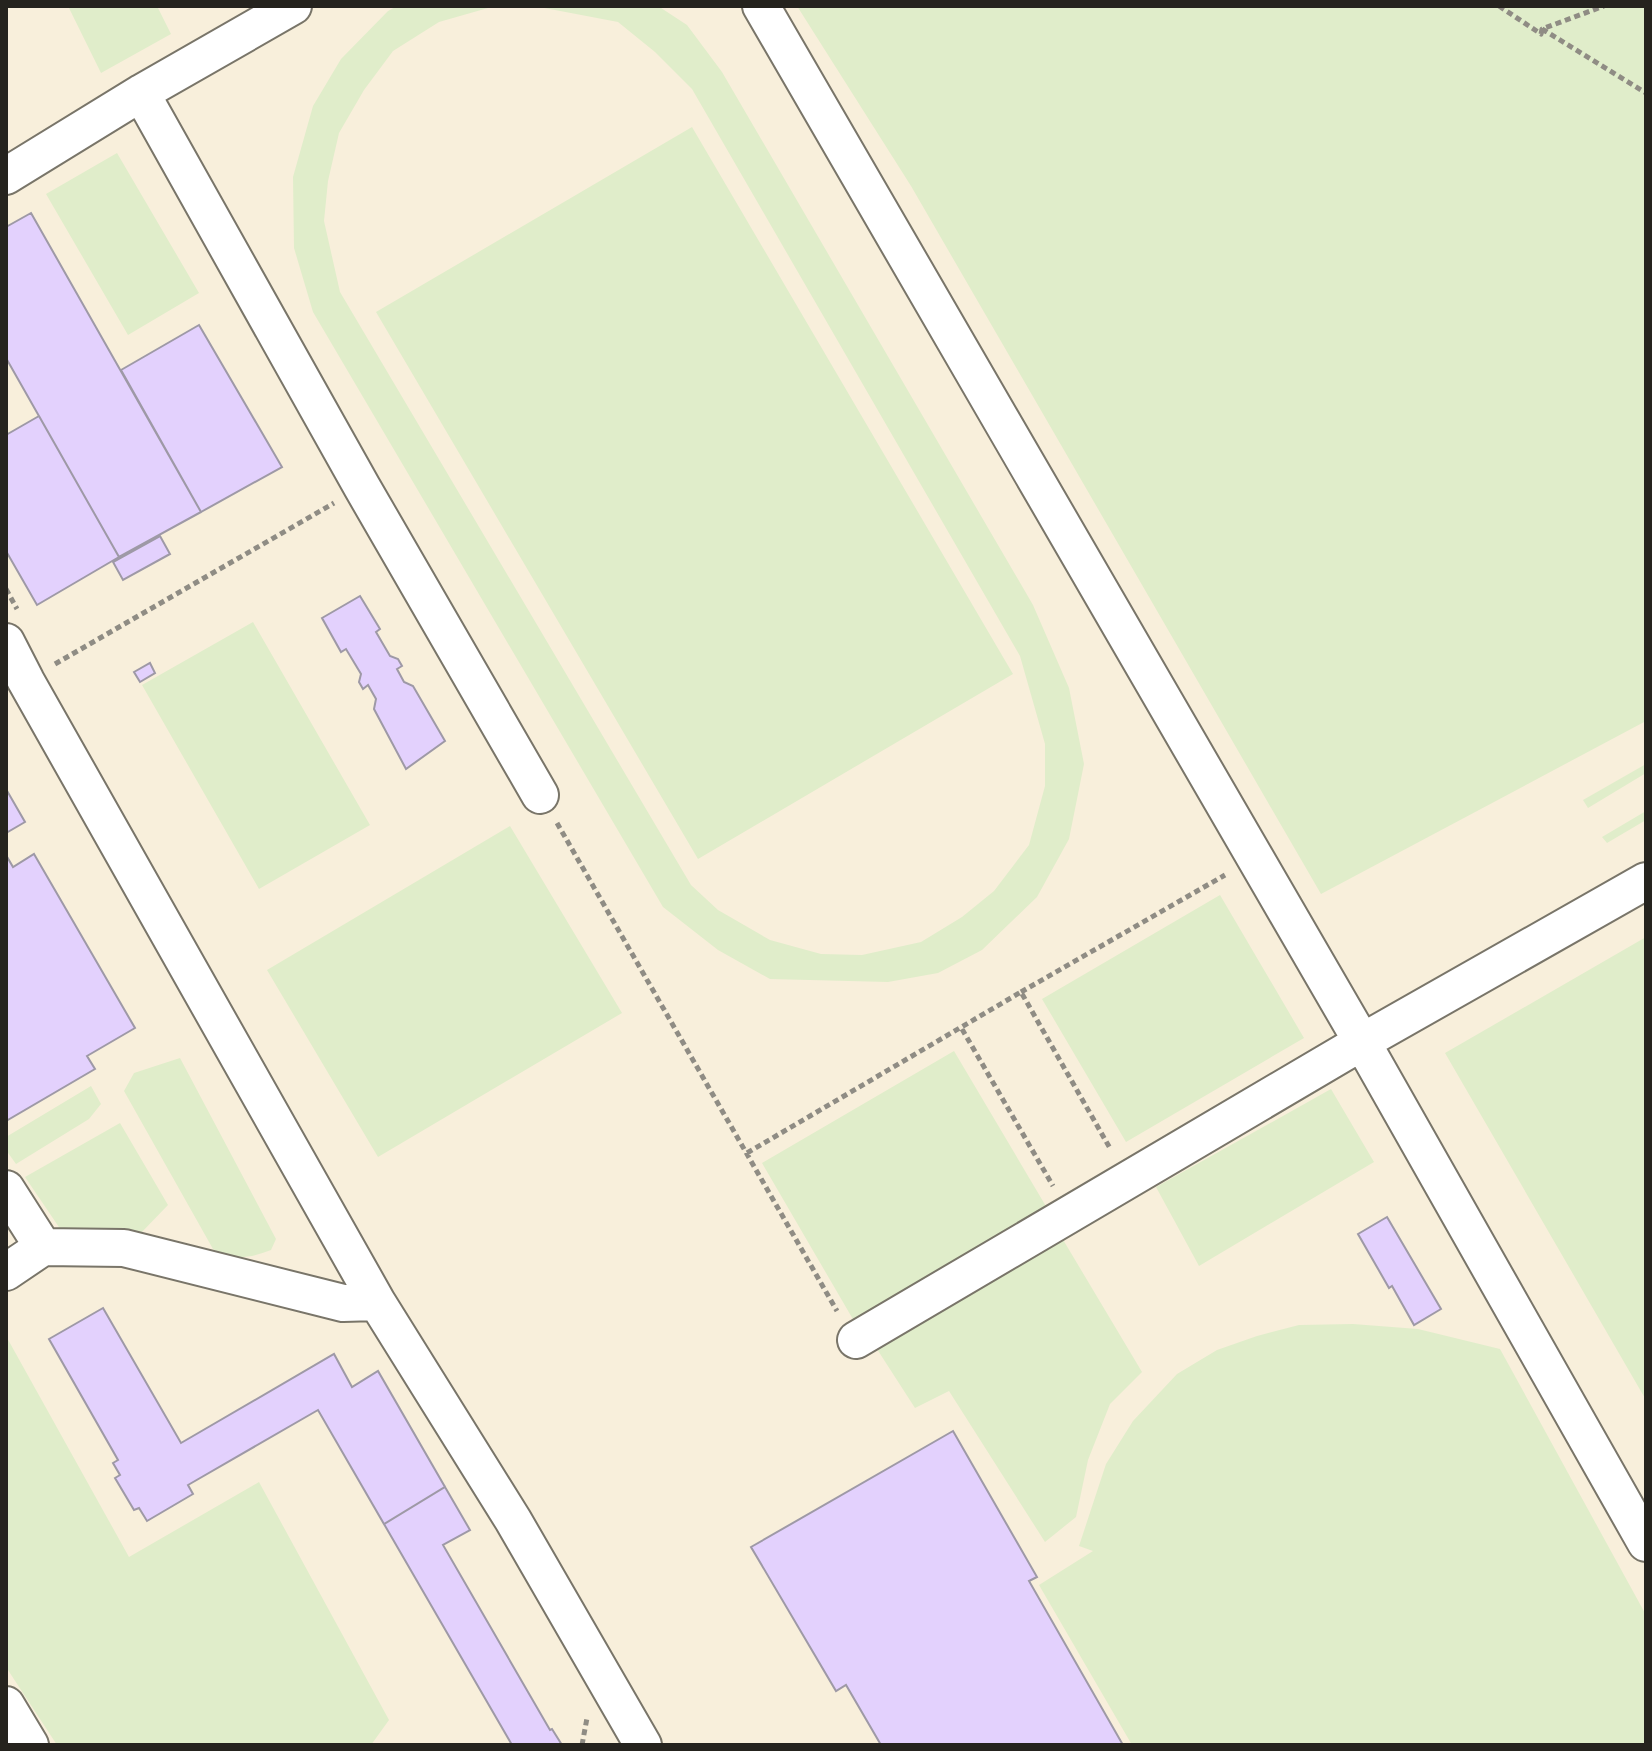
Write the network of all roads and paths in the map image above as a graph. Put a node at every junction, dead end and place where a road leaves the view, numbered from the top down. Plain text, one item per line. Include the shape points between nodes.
1 (293, 6) edge
2 (761, 6) edge
3 (1499, 6) edge
4 (1604, 6) edge
5 (1542, 29) junction
6 (141, 93) junction
7 (1646, 93) edge
8 (6, 176) edge
9 (362, 487) junction
10 (6, 642) edge
11 (26, 681) junction
12 (540, 795) joint
13 (1255, 858) junction
14 (1646, 881) edge
15 (1021, 992) junction
16 (962, 1029) junction
17 (1362, 1042) junction
18 (747, 1153) junction
19 (1128, 1180) junction
20 (6, 1189) edge
21 (1069, 1214) junction
22 (43, 1247) junction
23 (6, 1272) edge
24 (377, 1302) junction
25 (856, 1340) joint
26 (1646, 1543) edge
27 (6, 1705) edge
28 (30, 1745) edge
29 (643, 1745) edge

1 - 6 street
2 - 13 street
3 - 5 path via 1541,34
4 - 5 path
5 - 7 path
6 - 8 street
6 - 9 street
9 - 11 path
9 - 12 street
10 - 11 street
11 - 24 street
12 - 18 path
13 - 15 path
13 - 17 street
14 - 17 street
15 - 16 path
15 - 19 path
16 - 18 path
16 - 21 path
17 - 19 street
17 - 26 street
18 - 25 path
19 - 21 street
20 - 22 street
21 - 25 street
22 - 23 street
22 - 24 street via 124,1248 343,1303
24 - 29 street via 513,1520
27 - 28 street

